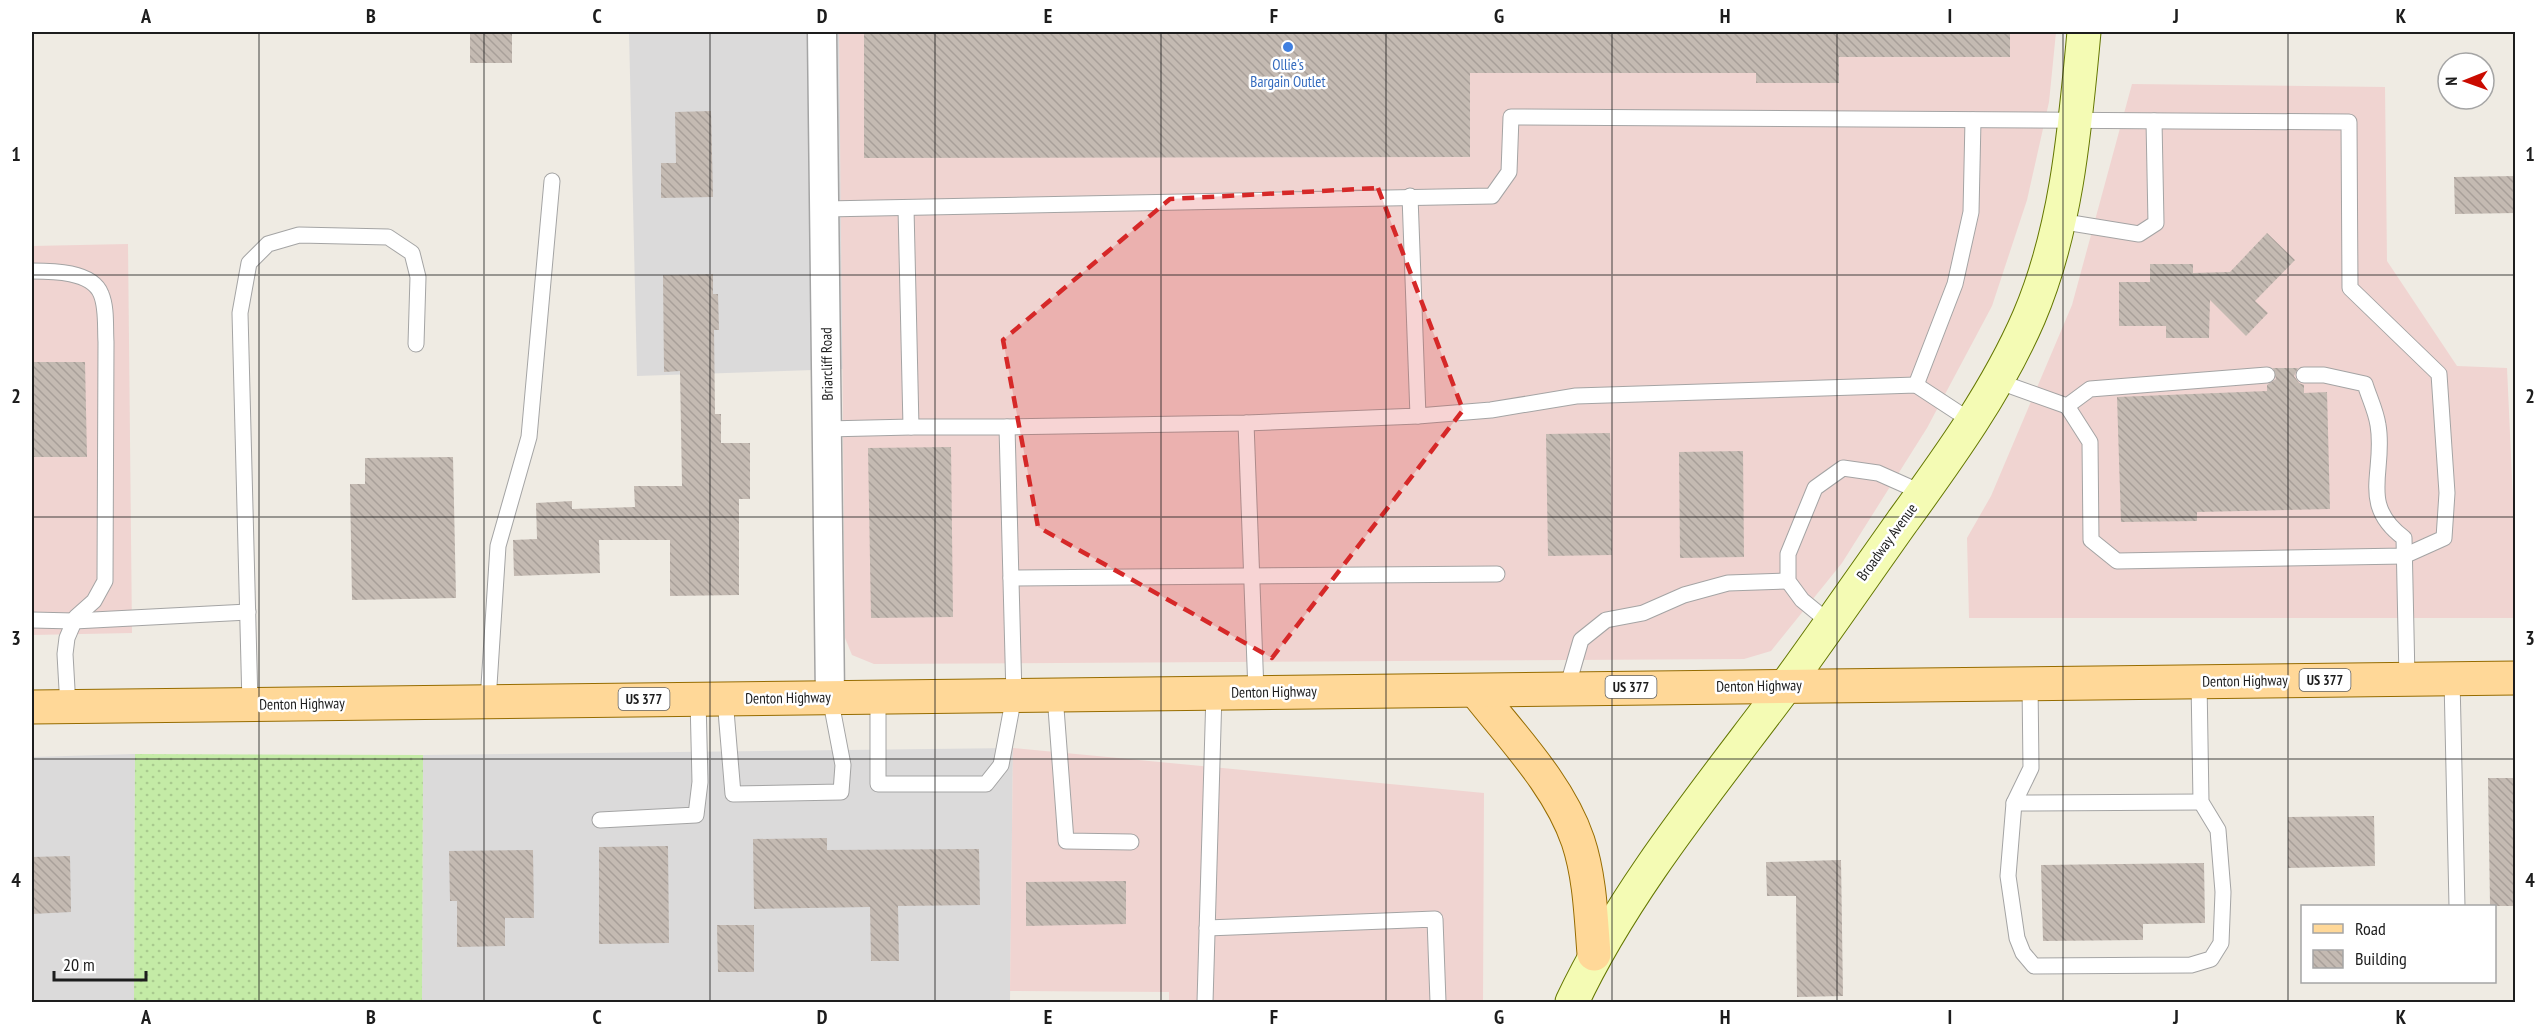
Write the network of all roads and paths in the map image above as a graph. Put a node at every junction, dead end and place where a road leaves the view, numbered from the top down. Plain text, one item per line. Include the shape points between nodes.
1 (822, 32) edge
2 (2084, 32) edge
3 (1973, 120) junction
4 (2076, 121) junction
5 (2154, 122) junction
6 (552, 181) dead end
7 (1410, 196) junction
8 (825, 208) junction
9 (906, 208) junction
10 (2059, 221) junction
11 (32, 271) edge
12 (416, 344) dead end
13 (2267, 375) dead end
14 (2304, 375) dead end
15 (1997, 381) junction
16 (1916, 385) junction
17 (2067, 406) junction
18 (1418, 416) junction
19 (1971, 421) junction
20 (1246, 423) junction
21 (910, 427) junction
22 (1007, 427) junction
23 (827, 429) junction
24 (1923, 493) junction
25 (2404, 556) junction
26 (1497, 574) dead end
27 (1251, 576) junction
28 (1011, 578) junction
29 (1788, 581) junction
30 (248, 612) junction
31 (32, 620) edge
32 (74, 621) junction
33 (1830, 623) junction
34 (2516, 678) edge
35 (2407, 679) junction
36 (2452, 679) junction
37 (2199, 681) junction
38 (2030, 683) junction
39 (1785, 686) junction
40 (1568, 688) junction
41 (1476, 691) junction
42 (1256, 692) junction
43 (1214, 693) junction
44 (1055, 695) junction
45 (1014, 696) junction
46 (831, 697) junction
47 (878, 697) junction
48 (711, 699) junction
49 (488, 701) junction
50 (250, 704) junction
51 (32, 707) edge
52 (68, 707) junction
53 (2201, 802) junction
54 (2014, 803) junction
55 (600, 820) dead end
56 (1131, 842) dead end
57 (2457, 905) edge
58 (1207, 928) junction
59 (1594, 954) junction
60 (1205, 1002) edge
61 (1438, 1002) edge
62 (1572, 1002) edge

1 - 8 street, Briarcliff Road
2 - 4 main road, Broadway Avenue
3 - 4 lane
3 - 7 lane via 1511,117 1509,172 1492,196
3 - 16 lane via 1971,212 1955,284
4 - 5 lane
4 - 10 main road, Broadway Avenue
5 - 10 lane via 2156,224 2139,234
5 - 25 lane via 2349,122 2350,288 2439,374 2447,493 2444,538
6 - 49 lane via 530,437 498,546
7 - 9 lane
7 - 18 lane
8 - 9 lane
8 - 23 street, Briarcliff Road
9 - 21 lane
10 - 15 main road, Broadway Avenue via 2030,315
11 - 32 lane via 79,277 92,283 101,293 104,305 105,581 94,601
12 - 30 lane via 417,277 411,253 388,237 299,235 268,244 249,263 240,313
13 - 17 lane via 2090,389
14 - 25 lane via 2365,384 2378,425 2378,502 2386,525 2404,538
15 - 17 lane
15 - 19 main road, Broadway Avenue
16 - 18 lane via 1576,396 1491,410
16 - 19 lane
17 - 25 lane via 2090,442 2091,540 2117,561
18 - 20 lane
19 - 24 main road, Broadway Avenue
20 - 22 lane
20 - 27 lane
21 - 22 lane
21 - 23 lane
22 - 28 lane
23 - 46 street, Briarcliff Road
24 - 29 lane via 1878,473 1843,468 1815,488 1788,554
24 - 33 main road, Broadway Avenue
25 - 35 lane
26 - 27 lane
27 - 28 lane
27 - 42 lane
28 - 45 lane
29 - 33 lane via 1802,600
29 - 40 lane via 1728,583 1684,595 1643,613 1606,620 1581,640
30 - 32 lane
30 - 50 lane
31 - 32 lane
32 - 52 lane via 65,654
33 - 39 main road, Broadway Avenue
34 - 36 main road, Denton Highway / US 377
35 - 36 main road, Denton Highway / US 377
35 - 37 main road, Denton Highway / US 377
36 - 57 lane
37 - 38 main road, Denton Highway / US 377
37 - 53 lane
38 - 39 main road, Denton Highway / US 377
38 - 54 lane via 2031,768
39 - 40 main road, Denton Highway / US 377
39 - 59 main road, Broadway Avenue via 1702,797
40 - 41 main road, Denton Highway / US 377
41 - 42 main road, Denton Highway / US 377
41 - 59 main road via 1544,779 1578,842 1588,884
42 - 43 main road, Denton Highway / US 377
43 - 44 main road, Denton Highway / US 377
43 - 58 lane
44 - 45 main road, Denton Highway / US 377
44 - 56 lane via 1066,841
45 - 47 main road, Denton Highway / US 377
45 - 47 lane via 1001,765 986,784 878,784
46 - 47 main road, Denton Highway / US 377
46 - 48 main road, Denton Highway / US 377
46 - 48 lane via 843,765 841,792 733,794
48 - 49 main road, Denton Highway / US 377
48 - 55 lane via 696,815
49 - 50 main road, Denton Highway / US 377
50 - 52 main road, Denton Highway / US 377
51 - 52 main road, Denton Highway / US 377
53 - 54 lane
53 - 54 lane via 2218,830 2223,892 2221,943 2211,959 2191,965 2083,966 2034,966 2023,953 2017,938 2008,876
58 - 60 lane
58 - 61 lane via 1435,919
59 - 62 main road, Broadway Avenue

